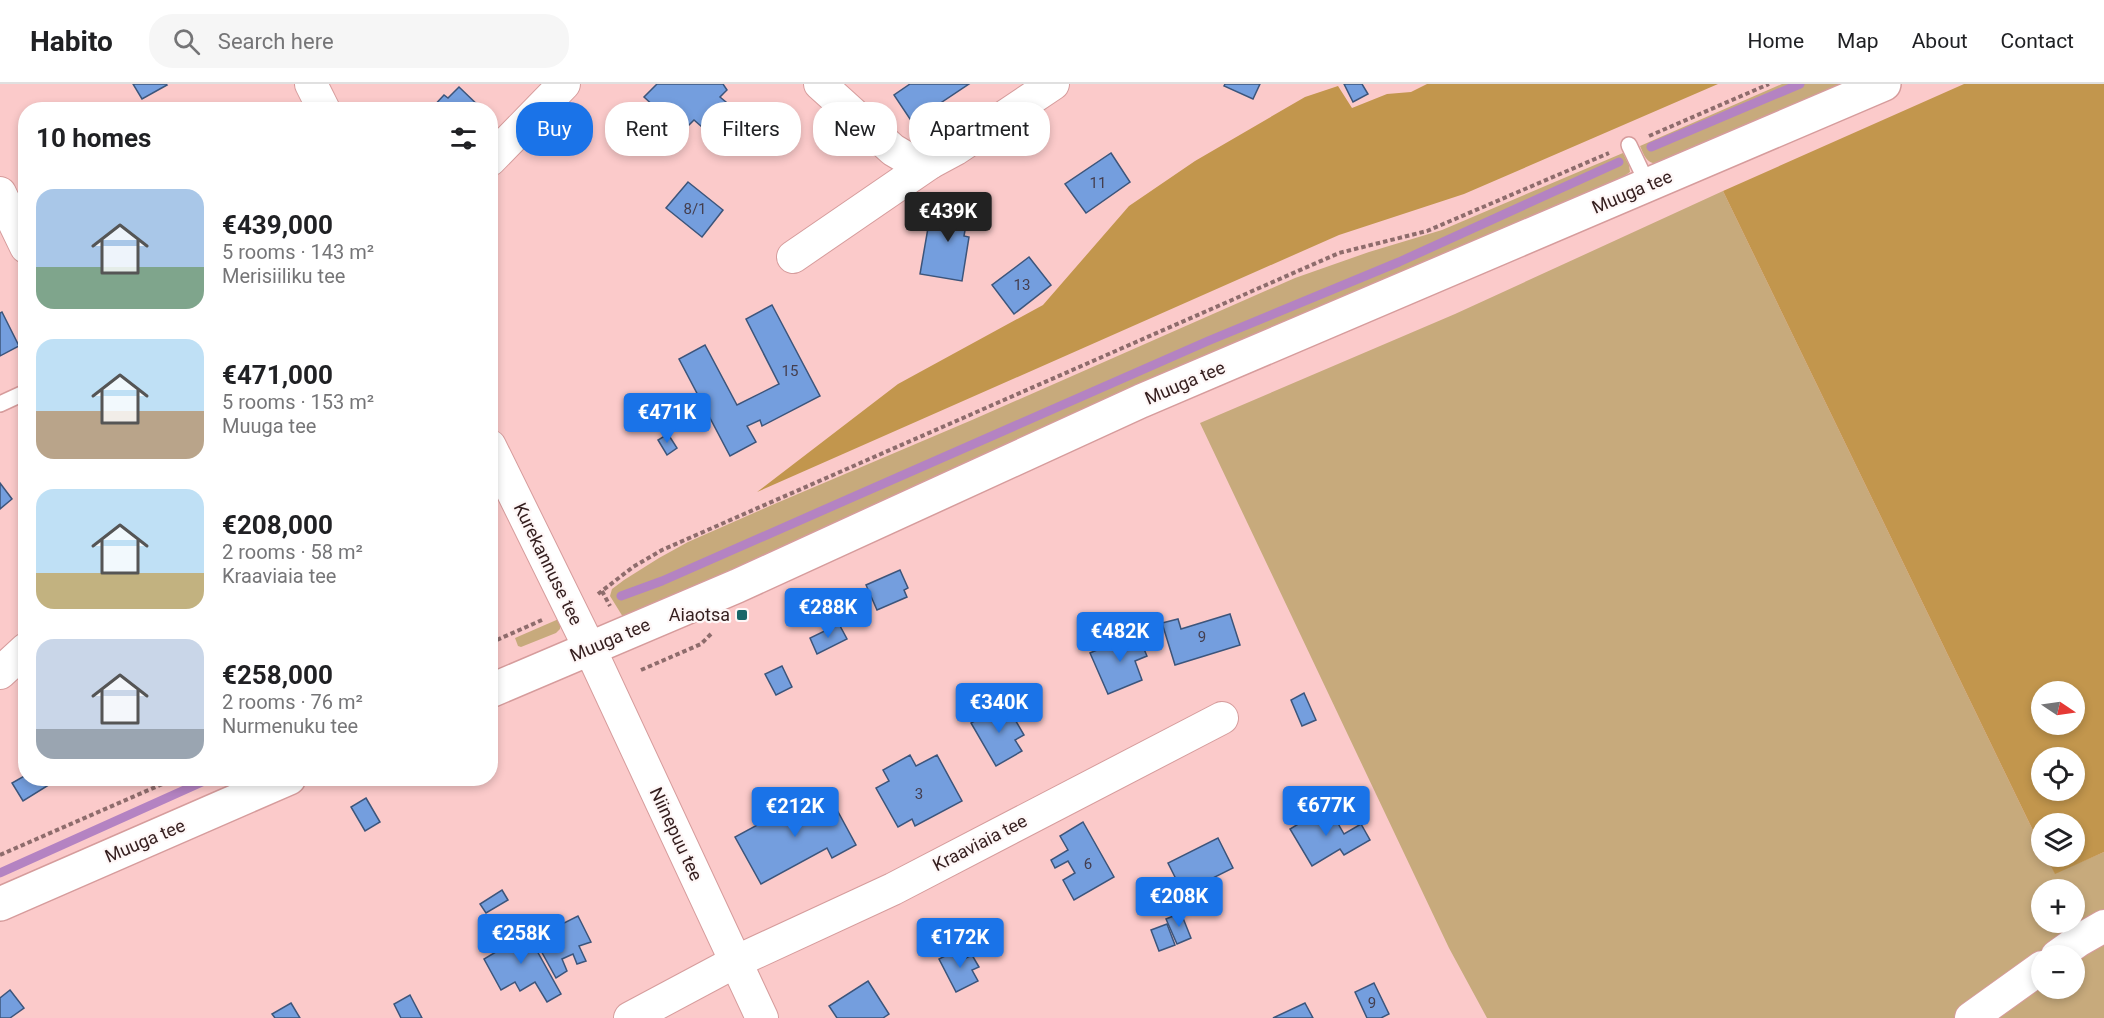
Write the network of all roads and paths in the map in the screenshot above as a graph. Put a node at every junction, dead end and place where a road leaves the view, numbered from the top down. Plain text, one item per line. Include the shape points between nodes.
1 (311, 84) edge
2 (564, 84) edge
3 (820, 84) edge
4 (1053, 84) edge
5 (1768, 84) edge
6 (1884, 84) edge
7 (320, 102) edge
8 (1629, 145) junction
9 (498, 152) edge
10 (930, 163) junction
11 (1648, 185) junction
12 (0, 193) edge
13 (18, 230) edge
14 (793, 257) dead end
15 (18, 396) edge
16 (0, 404) edge
17 (498, 462) edge
18 (569, 608) junction
19 (498, 639) edge
20 (590, 649) junction
21 (18, 656) edge
22 (0, 673) edge
23 (498, 688) edge
24 (1222, 718) dead end
25 (158, 786) edge
26 (272, 786) edge
27 (0, 855) edge
28 (0, 904) edge
29 (2104, 926) edge
30 (2072, 945) edge
31 (735, 962) junction
32 (2031, 975) edge
33 (630, 1018) edge
34 (762, 1018) edge
35 (1971, 1018) edge

1 - 7 street
2 - 9 street
3 - 10 street via 893,150 910,160
4 - 10 street
5 - 8 path
6 - 11 street, Muuga tee
8 - 11 lane
8 - 18 path via 1427,231 1339,253 662,550 602,591
10 - 14 street
11 - 20 street, Muuga tee via 1141,401
12 - 13 street
15 - 16 lane
17 - 18 street, Kurekannuse tee
18 - 19 path
18 - 20 street, Kurekannuse tee
20 - 23 street, Muuga tee
20 - 31 street, Niinepuu tee
21 - 22 street
24 - 31 street, Kraaviaia tee via 893,889
25 - 27 path
26 - 28 street, Muuga tee
29 - 30 street
31 - 33 street, Kraaviaia tee
31 - 34 street, Niinepuu tee
32 - 35 street

